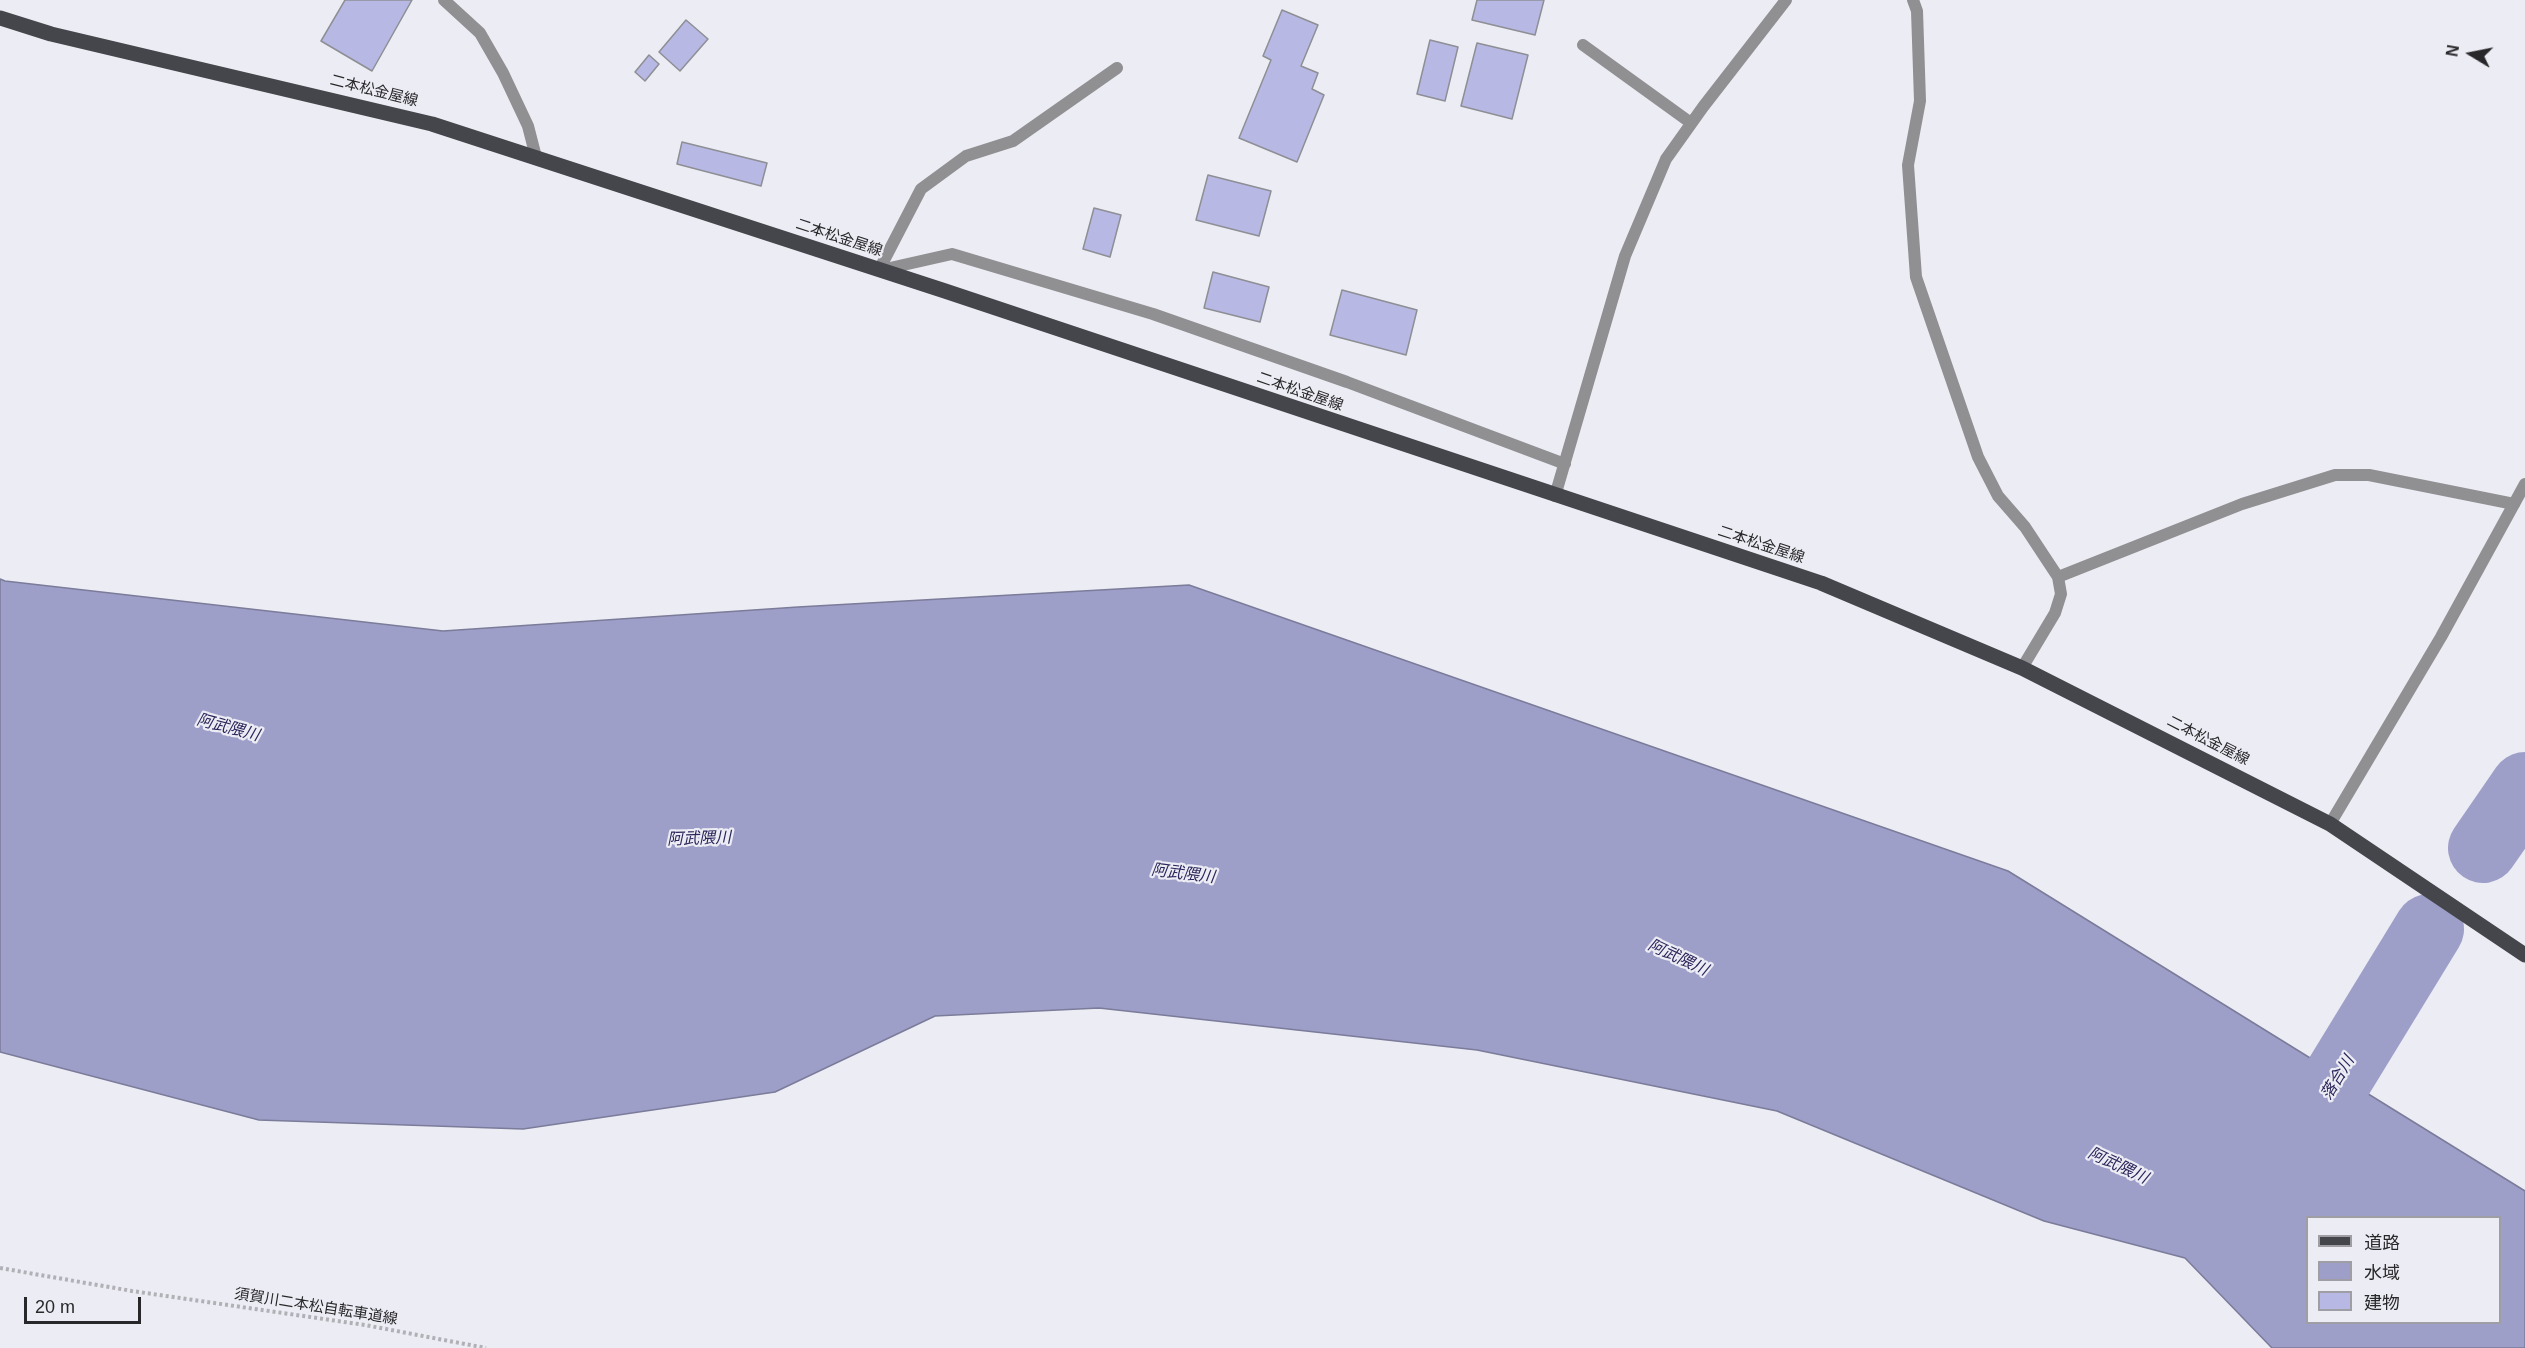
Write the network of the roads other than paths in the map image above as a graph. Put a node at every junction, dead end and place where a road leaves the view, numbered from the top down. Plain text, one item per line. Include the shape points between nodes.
1 (444, 0) edge
2 (1786, 0) edge
3 (1913, 0) edge
4 (0, 18) edge
5 (1583, 45) dead end
6 (1116, 68) dead end
7 (1691, 123) junction
8 (536, 158) junction
9 (879, 270) junction
10 (1565, 464) junction
11 (2525, 484) edge
12 (1555, 496) junction
13 (2514, 504) junction
14 (2058, 577) junction
15 (2022, 668) junction
16 (2330, 824) junction
17 (2525, 955) edge

1 - 8 street via 480,33 498,63 528,126
2 - 7 street
3 - 14 street via 1917,11 1920,101 1908,165 1916,277 1978,457 1998,496 2025,527
4 - 8 main road, 二本松金屋線 via 51,34 432,124
5 - 7 street
6 - 9 street via 1013,141 966,156 921,189
7 - 10 street via 1666,159 1625,256
8 - 9 main road, 二本松金屋線
9 - 10 street via 952,254 1153,314
9 - 12 main road, 二本松金屋線
10 - 12 street
11 - 13 street
12 - 15 main road, 二本松金屋線 via 1821,583
13 - 14 street via 2369,475 2335,475 2242,504
13 - 16 street via 2441,637
14 - 15 street via 2061,594 2055,613
15 - 16 main road, 二本松金屋線
16 - 17 main road, 二本松金屋線

